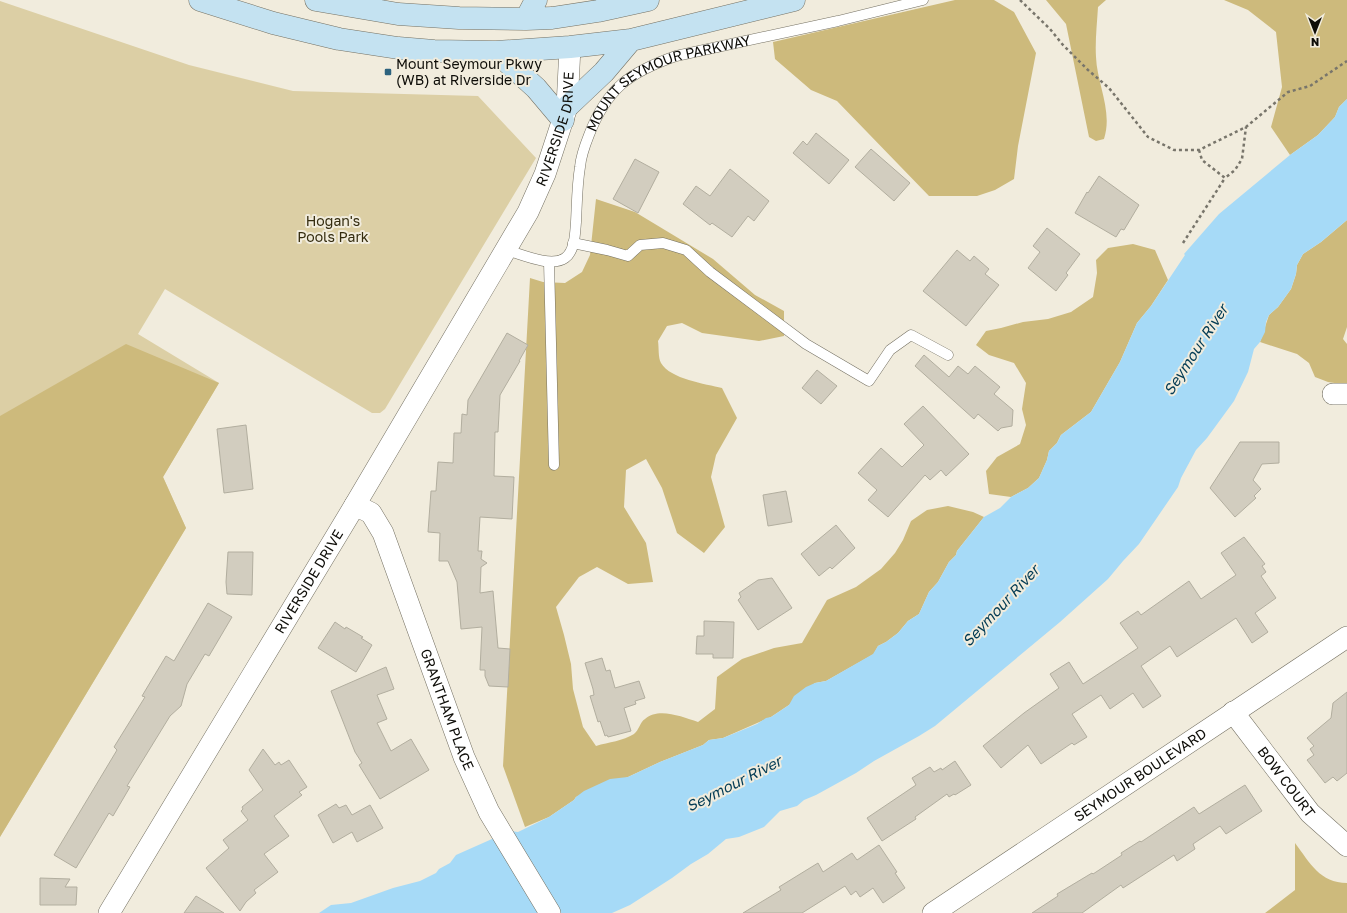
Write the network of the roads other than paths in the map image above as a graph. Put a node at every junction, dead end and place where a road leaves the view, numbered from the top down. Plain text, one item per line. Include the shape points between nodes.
1 (200, 0) edge
2 (316, 0) edge
3 (536, 0) edge
4 (647, 0) edge
5 (794, 0) edge
6 (923, 0) edge
7 (573, 7) edge
8 (526, 19) junction
9 (632, 40) junction
10 (570, 47) junction
11 (496, 52) junction
12 (565, 114) junction
13 (573, 243) junction
14 (514, 252) junction
15 (549, 262) junction
16 (948, 354) dead end
17 (554, 464) dead end
18 (355, 505) junction
19 (1347, 637) edge
20 (1233, 712) junction
21 (1347, 846) edge
22 (109, 913) edge
23 (550, 913) edge
24 (933, 913) edge

1 - 11 main road via 273,23 339,39 434,51
2 - 8 main road via 398,14
3 - 8 main road
4 - 7 main road via 598,11
5 - 9 main road
6 - 13 lane, MOUNT SEYMOUR PARKWAY via 676,56 632,75 604,103 594,121 582,154
7 - 8 main road via 552,18
7 - 10 main road, RIVERSIDE DRIVE
9 - 10 main road
9 - 12 main road
10 - 11 main road
10 - 12 street, RIVERSIDE DRIVE
11 - 12 main road
12 - 14 street, RIVERSIDE DRIVE via 545,174
13 - 15 lane, MOUNT SEYMOUR PARKWAY via 565,258 558,262
13 - 16 lane via 628,256 640,246 663,243 686,250 710,272 806,344 869,381 890,350 911,335
14 - 15 lane
14 - 18 street, RIVERSIDE DRIVE
15 - 17 lane
18 - 22 street, RIVERSIDE DRIVE
18 - 23 street, GRANTHAM PLACE via 371,513 383,533 464,757 495,822
19 - 20 street, SEYMOUR BOULEVARD
20 - 21 street, BOW COURT via 1310,813
20 - 24 street, SEYMOUR BOULEVARD

